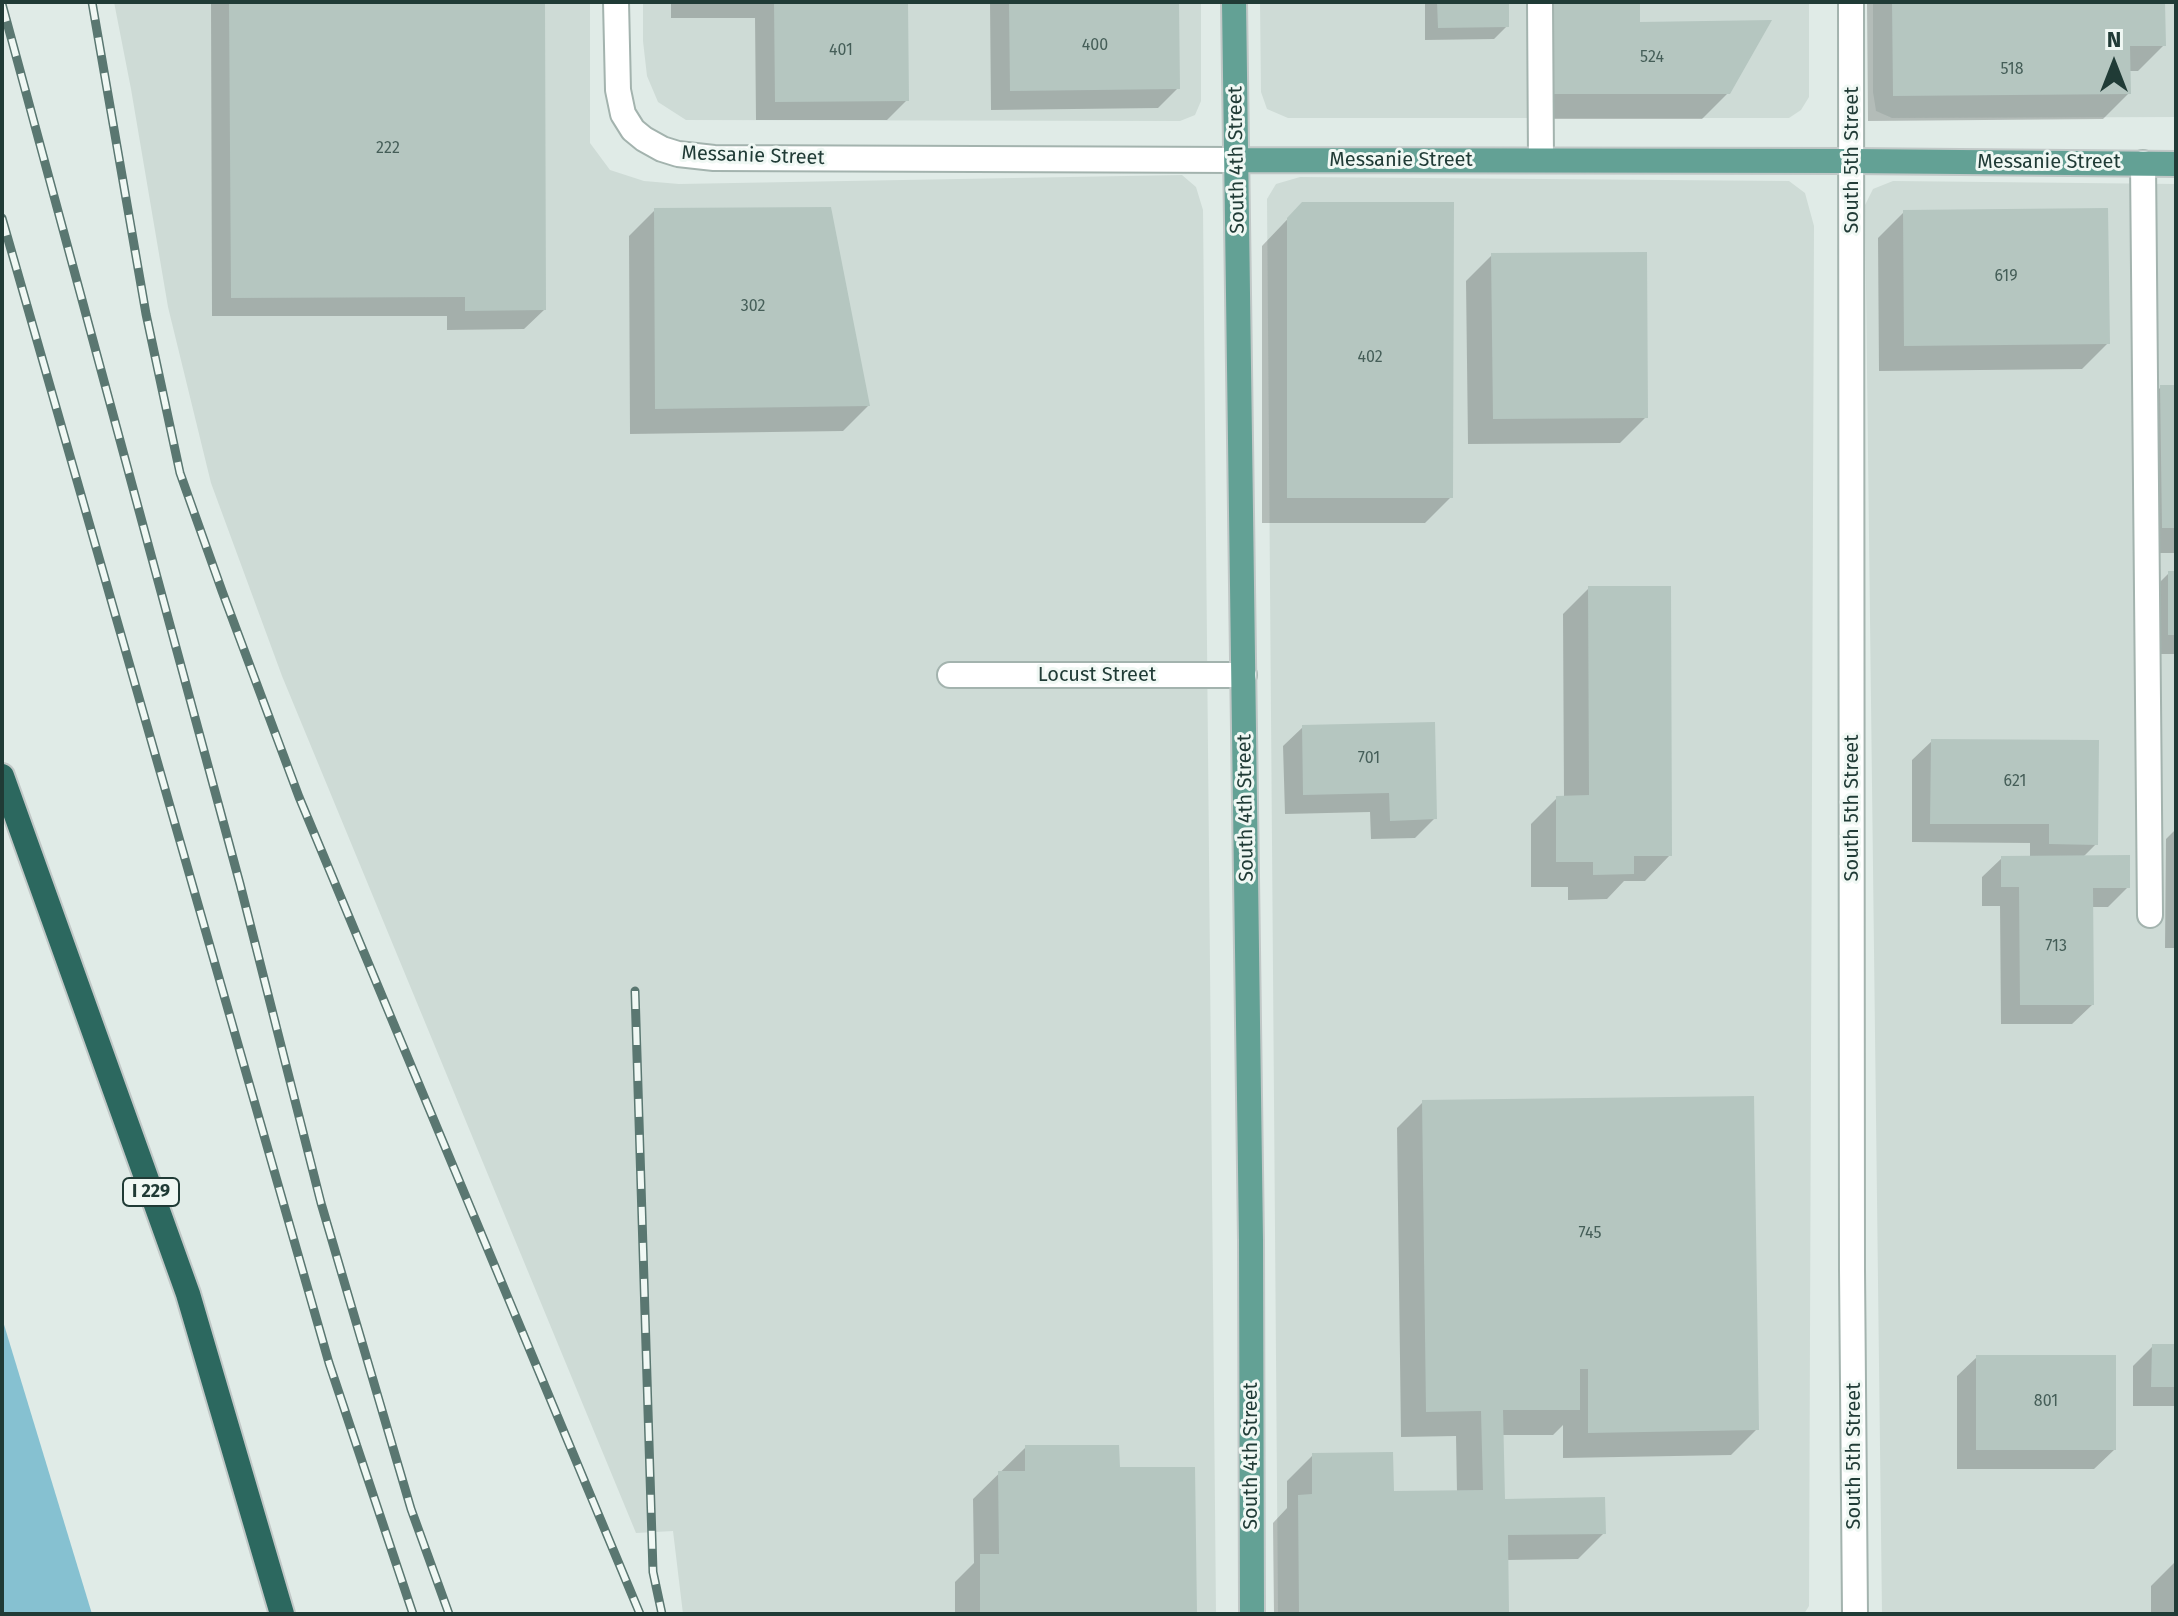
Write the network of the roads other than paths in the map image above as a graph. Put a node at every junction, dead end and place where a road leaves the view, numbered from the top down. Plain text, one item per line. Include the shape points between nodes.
1 (616, 2) edge
2 (1234, 2) edge
3 (1540, 2) edge
4 (1851, 2) edge
5 (1237, 160) junction
6 (1541, 160) junction
7 (1852, 161) junction
8 (2143, 163) junction
9 (2176, 164) edge
10 (950, 675) dead end
11 (1244, 675) junction
12 (2, 776) edge
13 (2, 786) edge
14 (2150, 915) dead end
15 (281, 1614) edge
16 (1252, 1614) edge
17 (1855, 1614) edge

1 - 5 street, Messanie Street via 623,114 633,130 678,154
2 - 5 main road, South 4th Street
3 - 6 street
4 - 7 street, South 5th Street
5 - 6 main road, Messanie Street
5 - 11 main road, South 4th Street
6 - 7 main road, Messanie Street
7 - 8 main road, Messanie Street
7 - 17 street, South 5th Street
8 - 9 main road, Messanie Street
8 - 14 street
10 - 11 street, Locust Street
11 - 16 main road, South 4th Street
12 - 15 highway, I 229 via 188,1294
13 - 15 highway, I 229 via 187,1297

